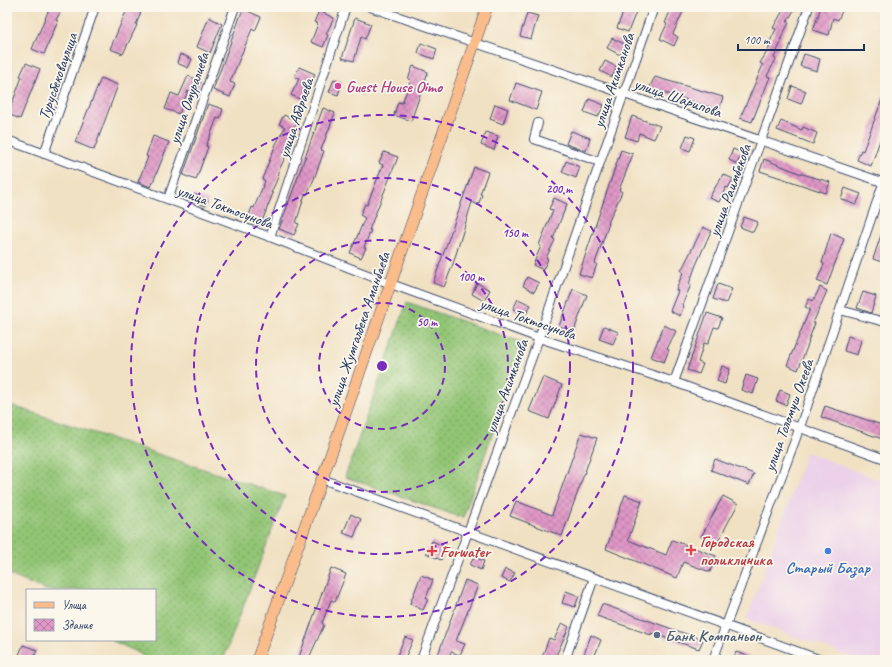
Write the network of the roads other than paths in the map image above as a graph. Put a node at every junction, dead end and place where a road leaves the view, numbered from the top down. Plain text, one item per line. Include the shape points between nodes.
1 (95, 7) edge
2 (235, 7) edge
3 (346, 7) edge
4 (370, 7) edge
5 (488, 7) edge
6 (654, 7) edge
7 (809, 7) edge
8 (475, 42) junction
9 (623, 93) junction
10 (538, 123) dead end
11 (7, 140) edge
12 (761, 140) junction
13 (44, 154) junction
14 (600, 162) junction
15 (884, 181) edge
16 (168, 199) junction
17 (270, 237) junction
18 (391, 284) junction
19 (840, 310) junction
20 (885, 322) edge
21 (539, 338) junction
22 (674, 382) junction
23 (800, 427) junction
24 (885, 459) edge
25 (322, 479) junction
26 (468, 532) junction
27 (594, 578) junction
28 (725, 626) junction
29 (257, 660) edge
30 (421, 660) edge
31 (565, 660) edge
32 (713, 660) edge
33 (821, 660) edge

1 - 13 street, Турусбековаулица
2 - 16 street, улица Омуралиева
3 - 17 street, улица Абдраева
4 - 8 street, улица Шарипова
5 - 8 main road, улица Жумгалбека Аманбаева
6 - 9 street, улица Акимканова
7 - 12 street, улица Раимбекова
8 - 9 street, улица Шарипова
8 - 18 main road, улица Жумгалбека Аманбаева
9 - 12 street, улица Шарипова
9 - 14 street, улица Акимканова
10 - 14 street via 534,139
11 - 13 street, улица Токтосунова
12 - 15 street, улица Шарипова
12 - 22 street, улица Раимбекова
13 - 16 street, улица Токтосунова
14 - 21 street, улица Акимканова
15 - 19 street, улица Толомуш Океева
16 - 17 street, улица Токтосунова
17 - 18 street, улица Токтосунова
18 - 21 street, улица Токтосунова
18 - 25 main road, улица Жумгалбека Аманбаева
19 - 20 street
19 - 23 street, улица Толомуш Океева
21 - 22 street, улица Токтосунова
21 - 26 street, улица Акимканова
22 - 23 street, улица Токтосунова
23 - 24 street, улица Токтосунова
23 - 28 street, улица Толомуш Океева
25 - 26 street
25 - 29 main road, улица Жумгалбека Аманбаева
26 - 27 street
26 - 30 street, улица Акимканова
27 - 28 street
27 - 31 street
28 - 32 street, улица Толомуш Океева
28 - 33 street

